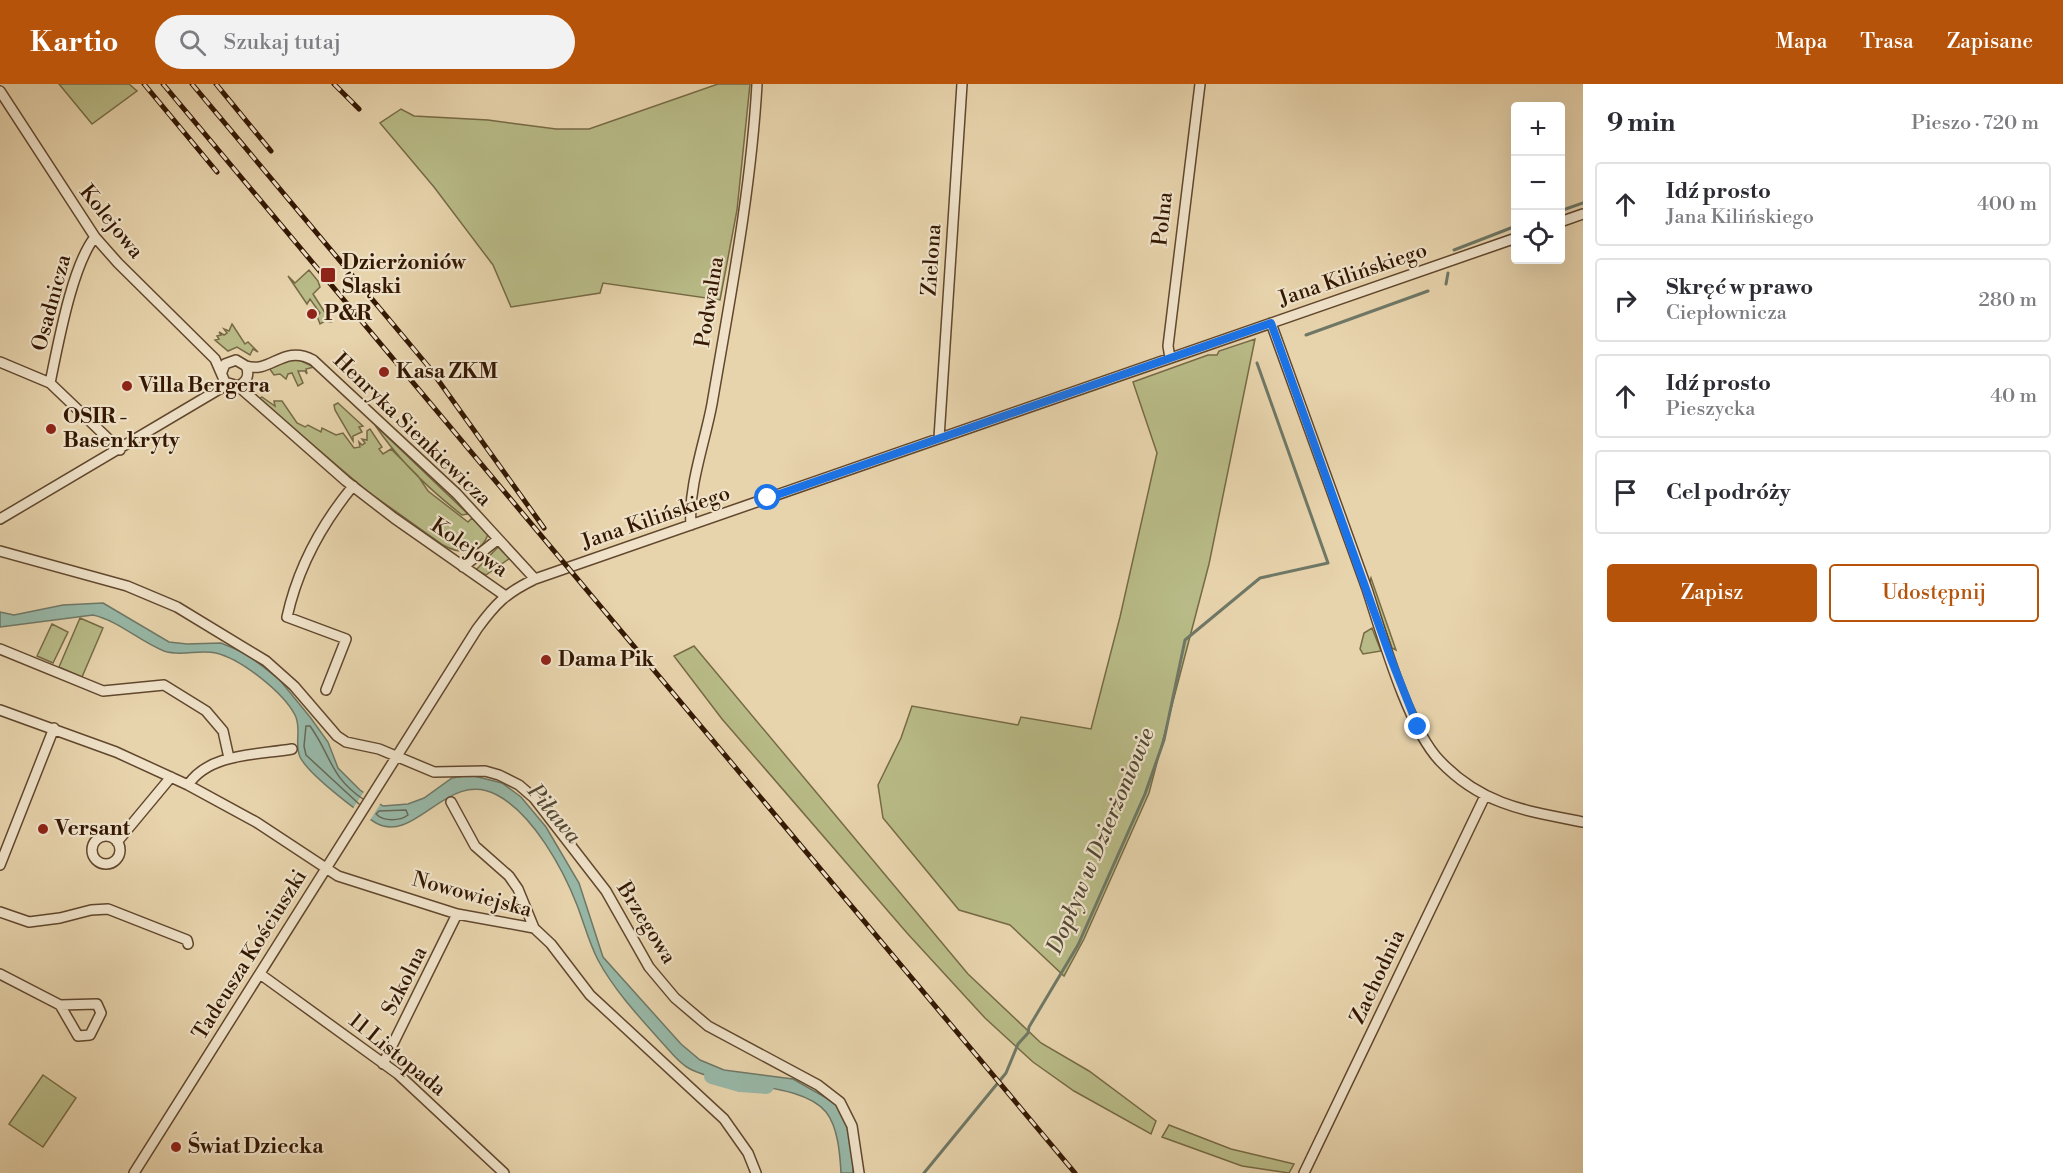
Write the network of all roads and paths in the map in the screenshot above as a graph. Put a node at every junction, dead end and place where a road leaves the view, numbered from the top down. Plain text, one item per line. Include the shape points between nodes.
1 (756, 84) edge
2 (962, 84) edge
3 (1200, 84) edge
4 (0, 91) edge
5 (1583, 214) edge
6 (1565, 220) edge
7 (95, 237) junction
8 (1511, 239) edge
9 (1271, 323) junction
10 (1170, 358) junction
11 (0, 362) edge
12 (246, 366) junction
13 (223, 368) junction
14 (50, 382) junction
15 (228, 384) junction
16 (242, 384) junction
17 (939, 438) junction
18 (120, 450) junction
19 (353, 486) junction
20 (0, 519) edge
21 (691, 525) junction
22 (497, 540) junction
23 (0, 551) edge
24 (463, 567) junction
25 (535, 579) junction
26 (504, 595) junction
27 (0, 649) edge
28 (326, 690) dead end
29 (0, 710) edge
30 (54, 728) junction
31 (292, 750) dead end
32 (398, 757) junction
33 (229, 758) junction
34 (171, 777) junction
35 (188, 785) junction
36 (1485, 796) junction
37 (451, 802) dead end
38 (1583, 822) edge
39 (117, 842) dead end
40 (0, 865) edge
41 (325, 869) junction
42 (0, 912) edge
43 (458, 914) junction
44 (534, 927) junction
45 (188, 944) dead end
46 (0, 974) edge
47 (260, 974) junction
48 (60, 1005) junction
49 (383, 1064) junction
50 (134, 1173) edge
51 (504, 1173) edge
52 (756, 1173) edge
53 (859, 1173) edge
54 (1304, 1173) edge

1 - 21 street, Podwalna via 747,189 710,414 690,506
2 - 17 street, Zielona
3 - 10 street, Polna via 1177,262
4 - 7 street, Kolejowa
5 - 6 street
7 - 13 street, Kolejowa
7 - 14 street, Osadnicza via 86,248 78,272
8 - 9 street, Jana Kilińskiego
9 - 10 street, Jana Kilińskiego
9 - 36 street via 1418,727 1431,750 1459,778
10 - 17 street, Jana Kilińskiego
11 - 14 street, Osadnicza
12 - 13 street via 236,360
12 - 16 street via 248,374
12 - 22 street, Henryka Sienkiewicza via 259,368 292,354 313,360 457,494
13 - 15 street
14 - 18 street, Osadnicza
15 - 16 street
15 - 18 street
16 - 19 street, Kolejowa
17 - 21 street, Jana Kilińskiego
18 - 20 street
19 - 24 street, Kolejowa
19 - 28 street via 312,545 287,616 346,639
21 - 25 street, Jana Kilińskiego
22 - 24 street
22 - 25 street, Henryka Sienkiewicza
23 - 32 street, Brzegowa via 127,586 177,607 266,662 294,686 342,739
24 - 26 street, Kolejowa
25 - 26 street, Jana Kilińskiego
26 - 32 street, Jana Kilińskiego via 477,629
27 - 33 street via 103,691 164,686 206,711 223,731
29 - 30 street, Nowowiejska
30 - 34 street, Nowowiejska
30 - 40 street
31 - 33 street
32 - 41 street, Tadeusza Kościuszki
32 - 53 street, Brzegowa via 434,772 474,770 500,775 534,798 606,891 649,967 675,998 708,1026 818,1085 840,1102 852,1126
33 - 35 street via 202,769
34 - 35 street, Nowowiejska
34 - 39 street
35 - 41 street, Nowowiejska via 256,822
36 - 38 street via 1511,807
36 - 54 street, Zachodnia
37 - 44 street via 475,846 518,889
41 - 43 street, Nowowiejska
41 - 47 street, Tadeusza Kościuszki
42 - 45 street via 28,922 108,909 187,940
43 - 44 street, Nowowiejska
43 - 49 street, Szkolna
44 - 52 street, Nowowiejska via 590,995 724,1119 748,1153
46 - 48 street
47 - 49 street, 11 Listopada
47 - 50 street, Tadeusza Kościuszki
48 - 48 street via 78,1036 90,1035 101,1013 97,1004
49 - 51 street, 11 Listopada

